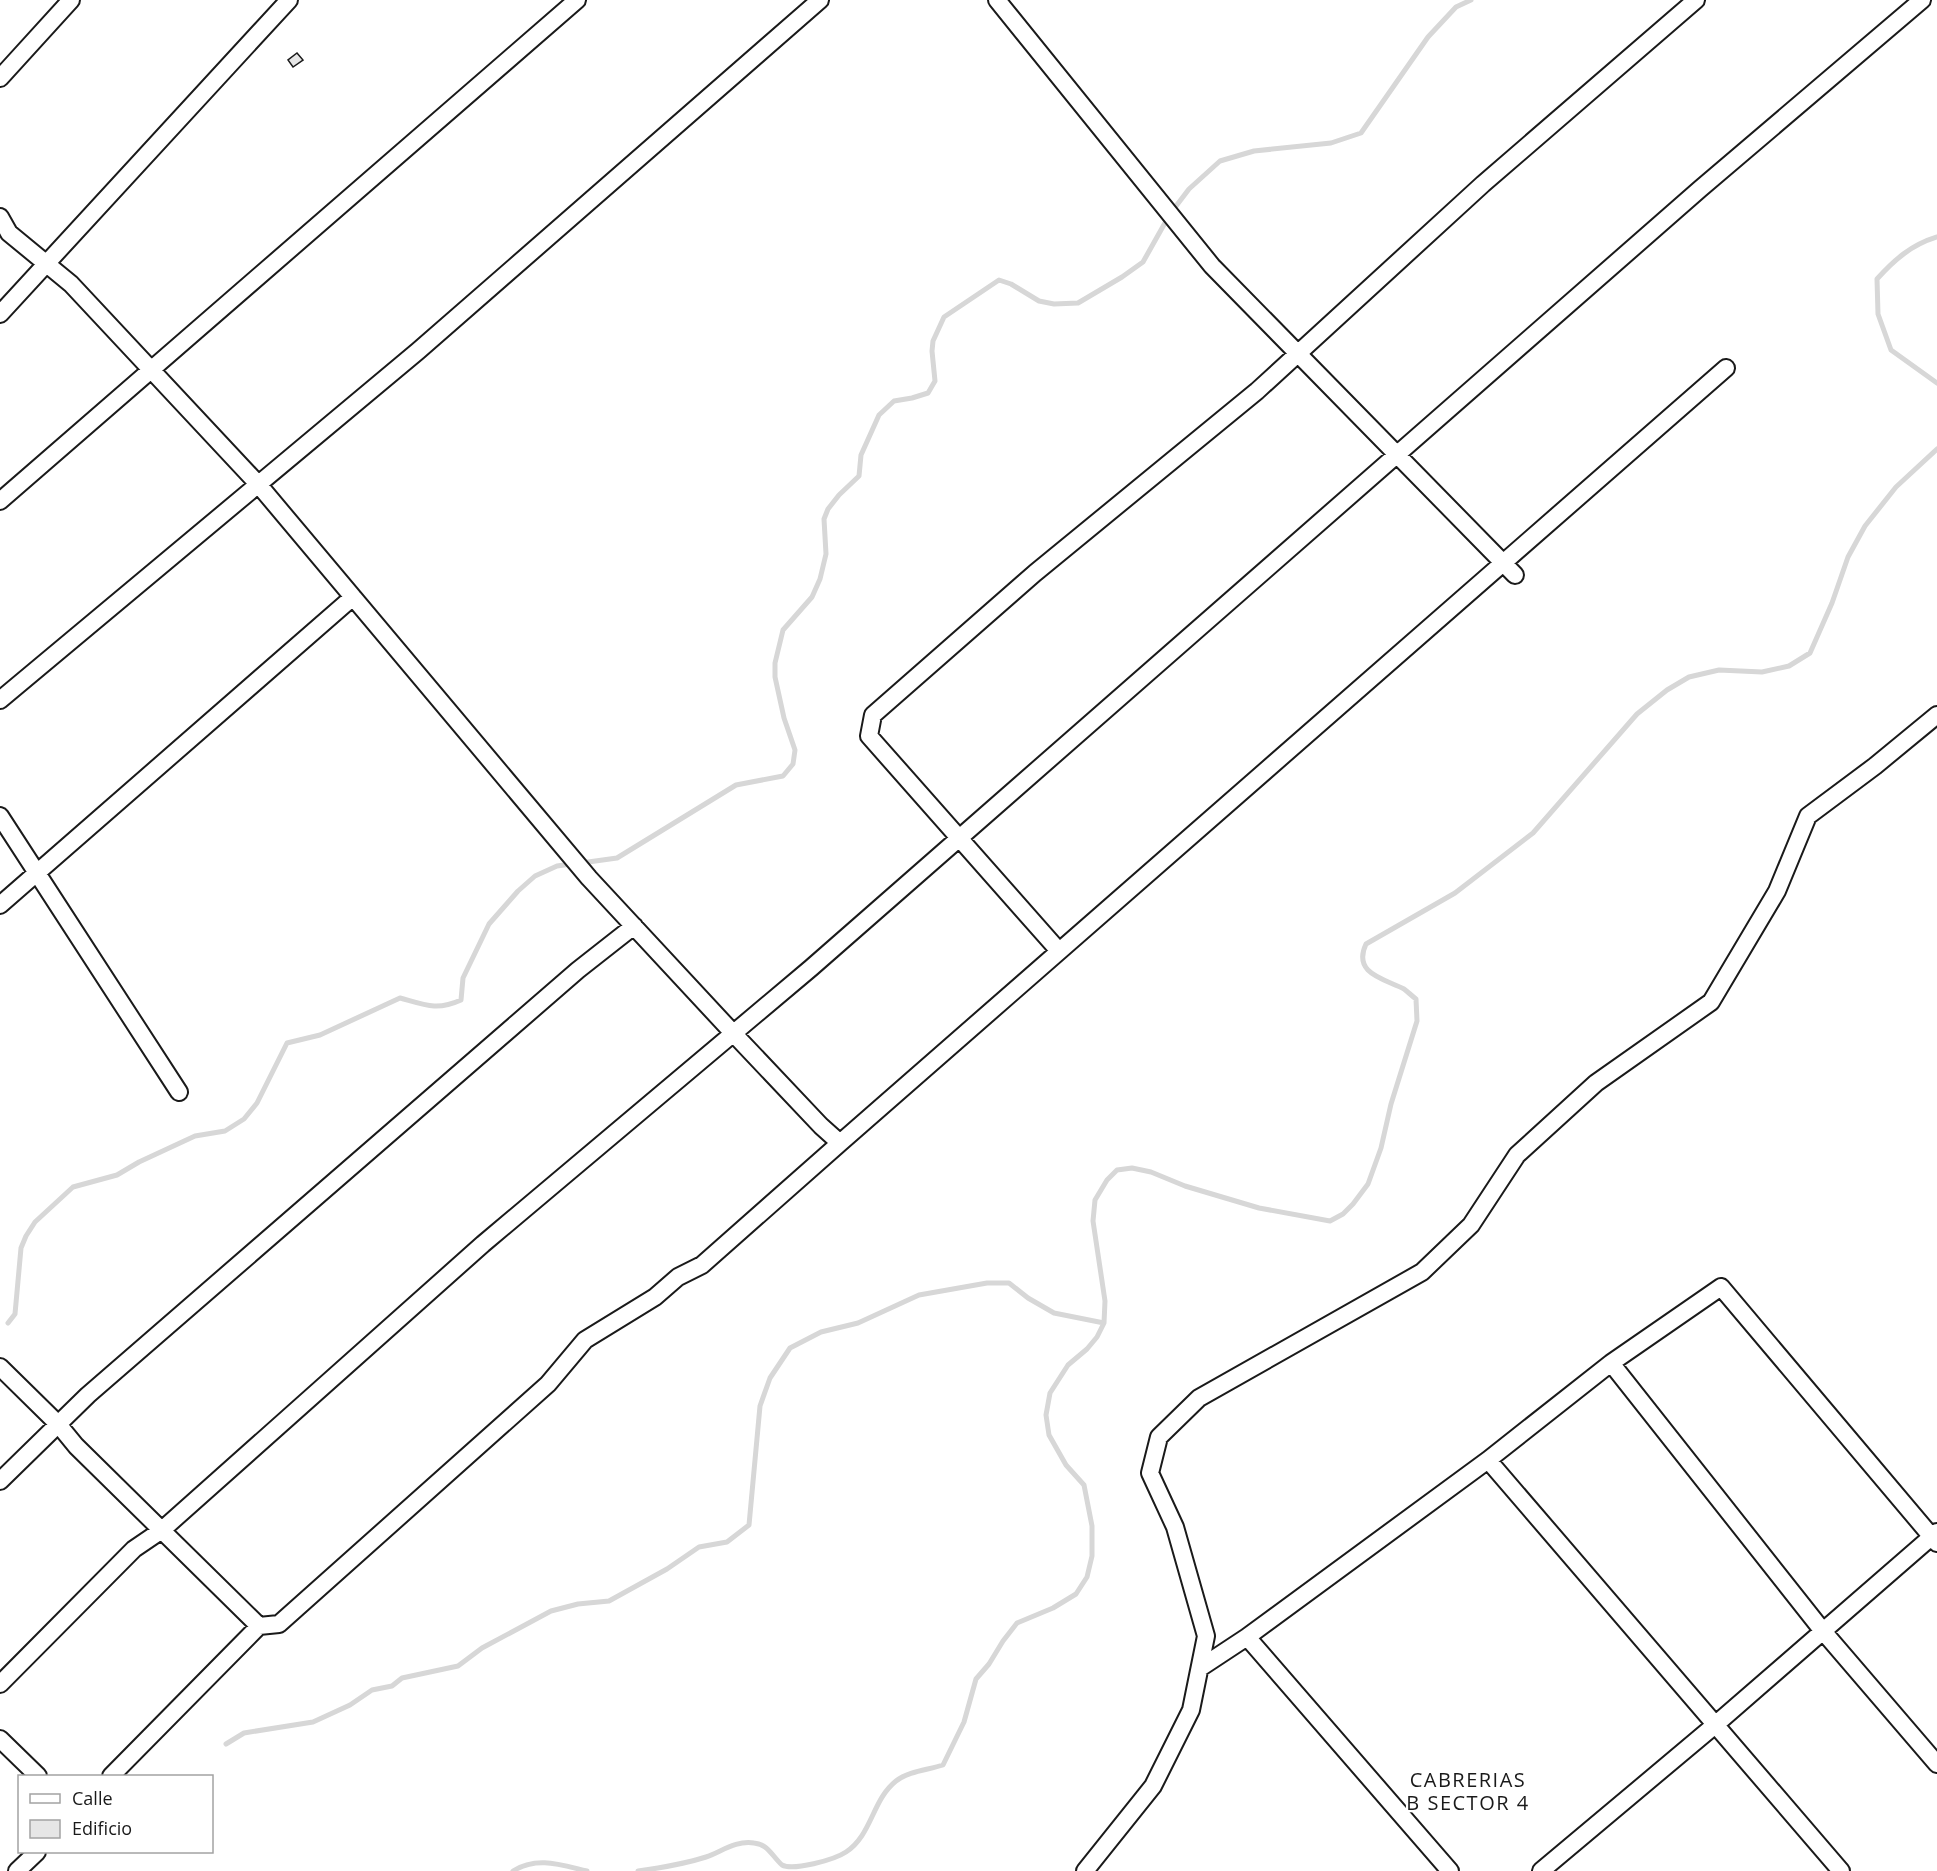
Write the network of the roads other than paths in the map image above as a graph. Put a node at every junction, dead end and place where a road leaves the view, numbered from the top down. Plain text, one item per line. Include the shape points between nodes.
1 (71, 0) edge
2 (289, 0) edge
3 (577, 0) edge
4 (820, 0) edge
5 (997, 0) edge
6 (1696, 0) edge
7 (1922, 0) edge
8 (0, 78) edge
9 (0, 217) edge
10 (47, 264) junction
11 (0, 314) edge
12 (1298, 354) junction
13 (1726, 368) dead end
14 (151, 369) junction
15 (1397, 454) junction
16 (258, 484) junction
17 (0, 501) edge
18 (1503, 563) junction
19 (1515, 576) dead end
20 (353, 597) junction
21 (0, 700) edge
22 (1937, 715) edge
23 (0, 816) edge
24 (960, 837) junction
25 (37, 873) junction
26 (0, 904) edge
27 (634, 926) junction
28 (1059, 951) junction
29 (733, 1034) junction
30 (179, 1092) dead end
31 (840, 1143) junction
32 (1611, 1363) junction
33 (0, 1366) edge
34 (58, 1424) junction
35 (1488, 1460) junction
36 (0, 1481) edge
37 (162, 1530) junction
38 (1935, 1537) edge
39 (260, 1626) junction
40 (1822, 1630) junction
41 (1247, 1637) junction
42 (1200, 1668) junction
43 (0, 1684) edge
44 (1715, 1725) junction
45 (0, 1739) edge
46 (1937, 1764) edge
47 (37, 1775) edge
48 (112, 1775) edge
49 (35, 1853) edge
50 (17, 1871) edge
51 (1085, 1871) edge
52 (1450, 1871) edge
53 (1541, 1871) edge
54 (1841, 1871) edge

1 - 8 street
2 - 10 street
3 - 14 street
4 - 16 street via 418,351
5 - 12 street via 1212,266
6 - 12 street via 1483,184
7 - 15 street
9 - 10 street via 9,233
10 - 11 street
10 - 14 street
12 - 15 street
12 - 24 street via 1035,573 873,715 869,736
13 - 18 street
14 - 16 street
14 - 17 street
15 - 18 street
15 - 24 street
16 - 20 street
16 - 21 street
18 - 19 street
18 - 28 street
20 - 25 street
20 - 27 street via 570,856
22 - 42 street via 1808,816 1777,891 1711,1002 1596,1083 1517,1155 1471,1225 1422,1272 1199,1398 1159,1437 1150,1473 1175,1527 1206,1636
23 - 25 street
24 - 28 street
24 - 29 street
25 - 26 street
25 - 30 street
27 - 29 street
27 - 34 street via 569,978
28 - 31 street
29 - 31 street
29 - 37 street via 483,1244
31 - 39 street via 702,1265 585,1340 549,1384 279,1624
32 - 35 street
32 - 38 street via 1722,1287
32 - 40 street
33 - 34 street
34 - 36 street
34 - 37 street
35 - 41 street
35 - 44 street
37 - 39 street
37 - 43 street via 134,1549
38 - 40 street
39 - 48 street
40 - 44 street
40 - 46 street
41 - 42 street
41 - 52 street
42 - 51 street via 1191,1710 1153,1786
44 - 53 street
44 - 54 street
45 - 47 street
49 - 50 street

